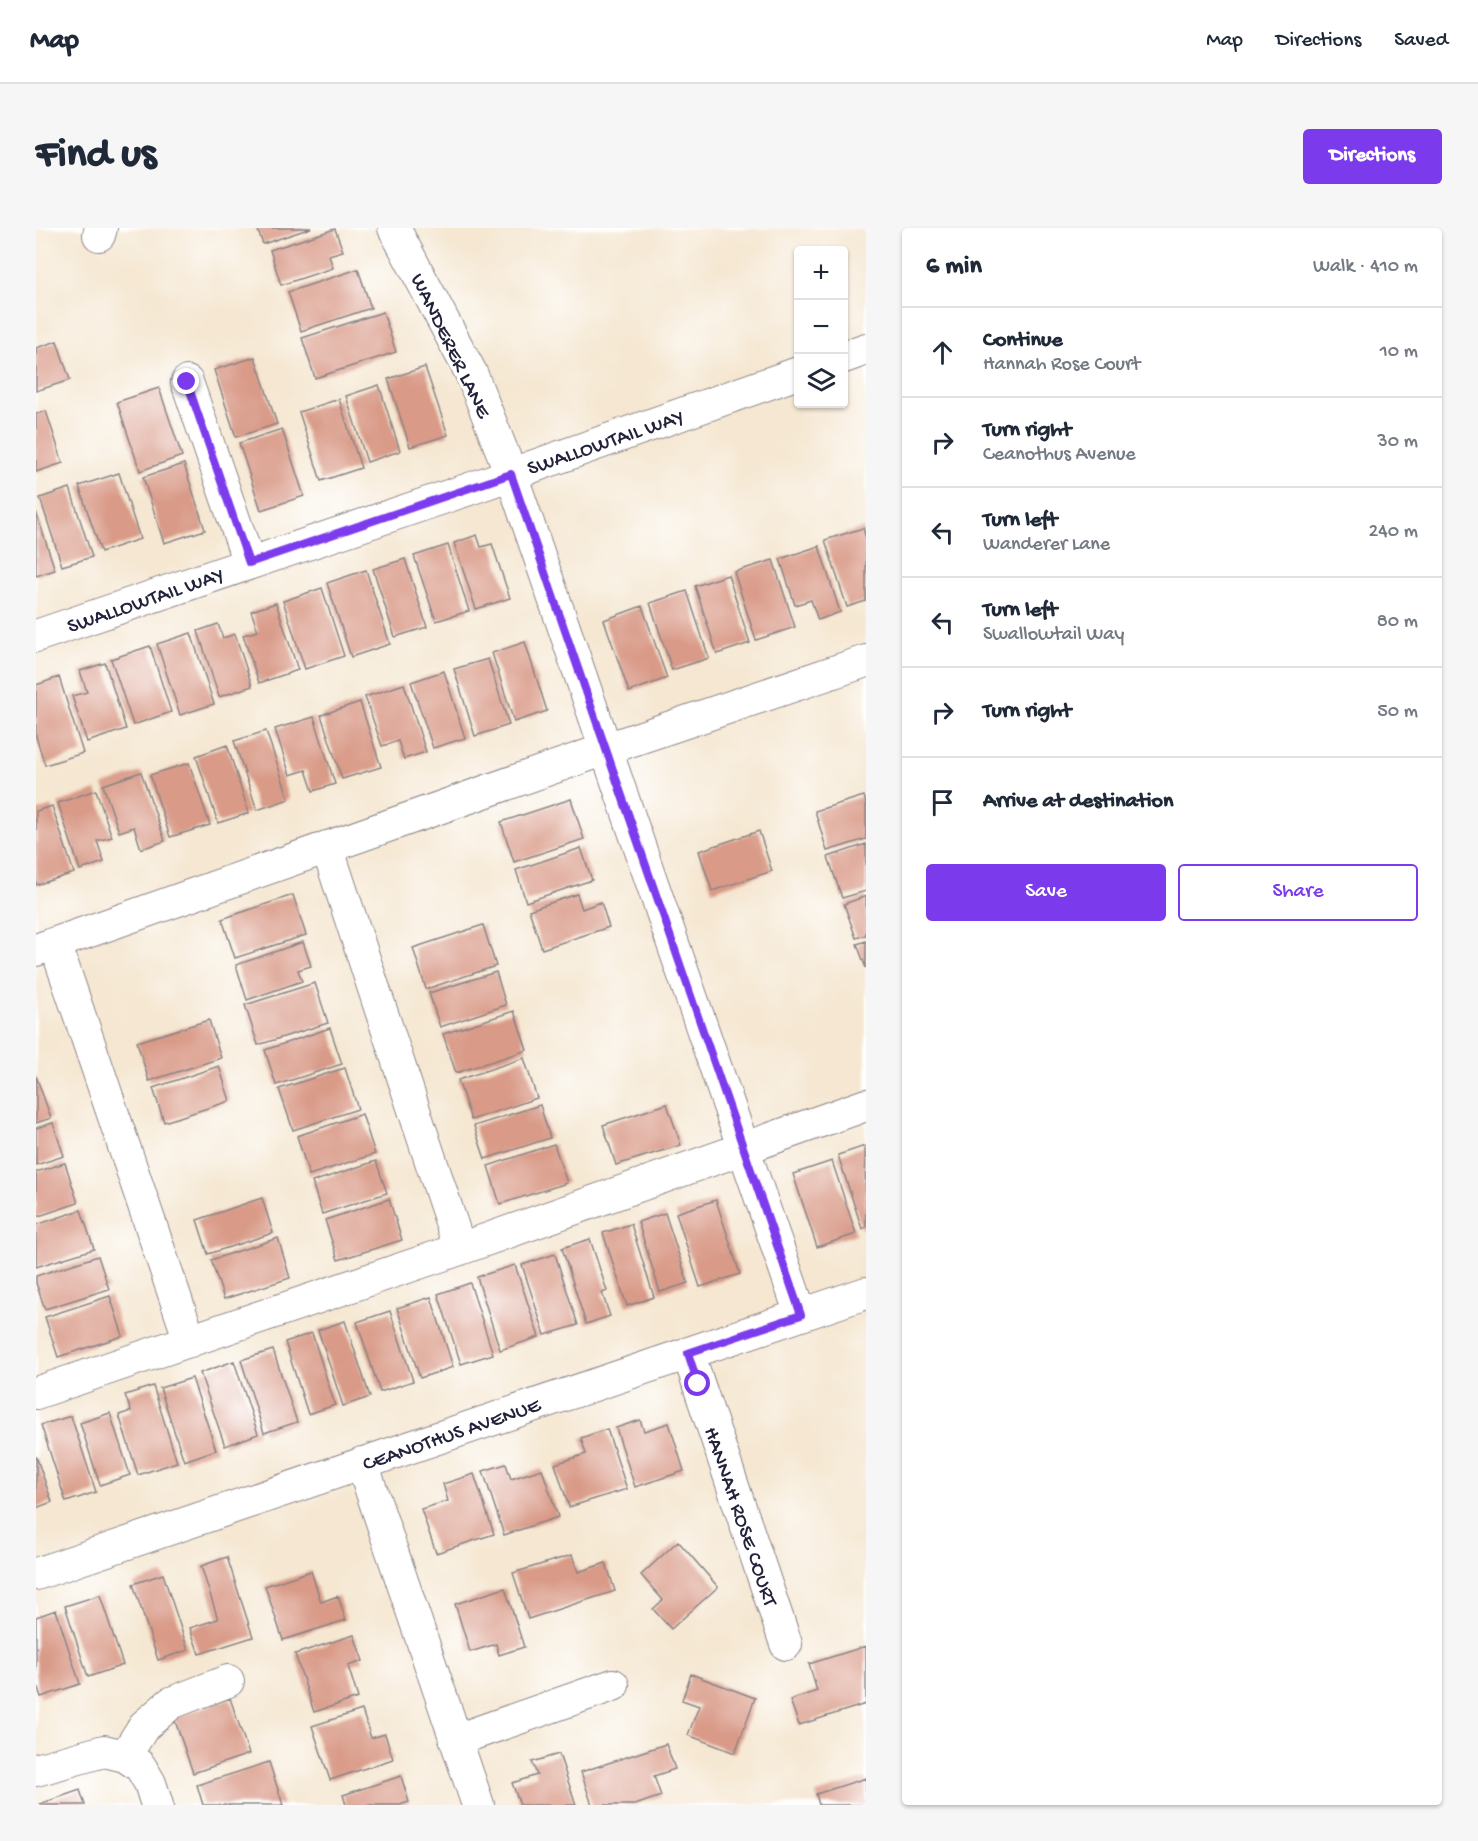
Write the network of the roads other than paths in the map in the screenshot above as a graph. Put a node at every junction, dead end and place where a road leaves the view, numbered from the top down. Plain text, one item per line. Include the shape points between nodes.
1 (394, 228) edge
2 (866, 349) edge
3 (848, 355) edge
4 (794, 374) edge
5 (187, 382) dead end
6 (511, 474) junction
7 (249, 563) junction
8 (36, 636) edge
9 (866, 661) edge
10 (606, 749) junction
11 (327, 847) junction
12 (46, 947) edge
13 (866, 1105) edge
14 (743, 1149) junction
15 (460, 1249) junction
16 (866, 1293) edge
17 (801, 1315) junction
18 (190, 1341) junction
19 (688, 1353) junction
20 (36, 1393) edge
21 (363, 1463) junction
22 (36, 1574) edge
23 (786, 1644) dead end
24 (228, 1681) dead end
25 (613, 1685) dead end
26 (456, 1740) junction
27 (125, 1756) junction
28 (36, 1770) edge
29 (158, 1805) edge
30 (478, 1805) edge

1 - 6 street, WANDERER LANE via 471,373
2 - 3 street
4 - 6 street, SWALLOWTAIL WAY
5 - 7 street
6 - 7 street, SWALLOWTAIL WAY
6 - 10 street, WANDERER LANE
7 - 8 street, SWALLOWTAIL WAY
9 - 10 street
10 - 11 street
10 - 14 street, WANDERER LANE
11 - 12 street
11 - 15 street
12 - 18 street
13 - 14 street
14 - 15 street
14 - 17 street, WANDERER LANE
15 - 18 street
16 - 17 street, CEANOTHUS AVENUE
17 - 19 street, CEANOTHUS AVENUE
18 - 20 street
19 - 21 street, CEANOTHUS AVENUE
19 - 23 street, HANNAH ROSE COURT
21 - 22 street, CEANOTHUS AVENUE
21 - 26 street
24 - 27 street via 171,1703 144,1726
25 - 26 street
26 - 30 street
27 - 28 street via 104,1751
27 - 29 street via 140,1766

